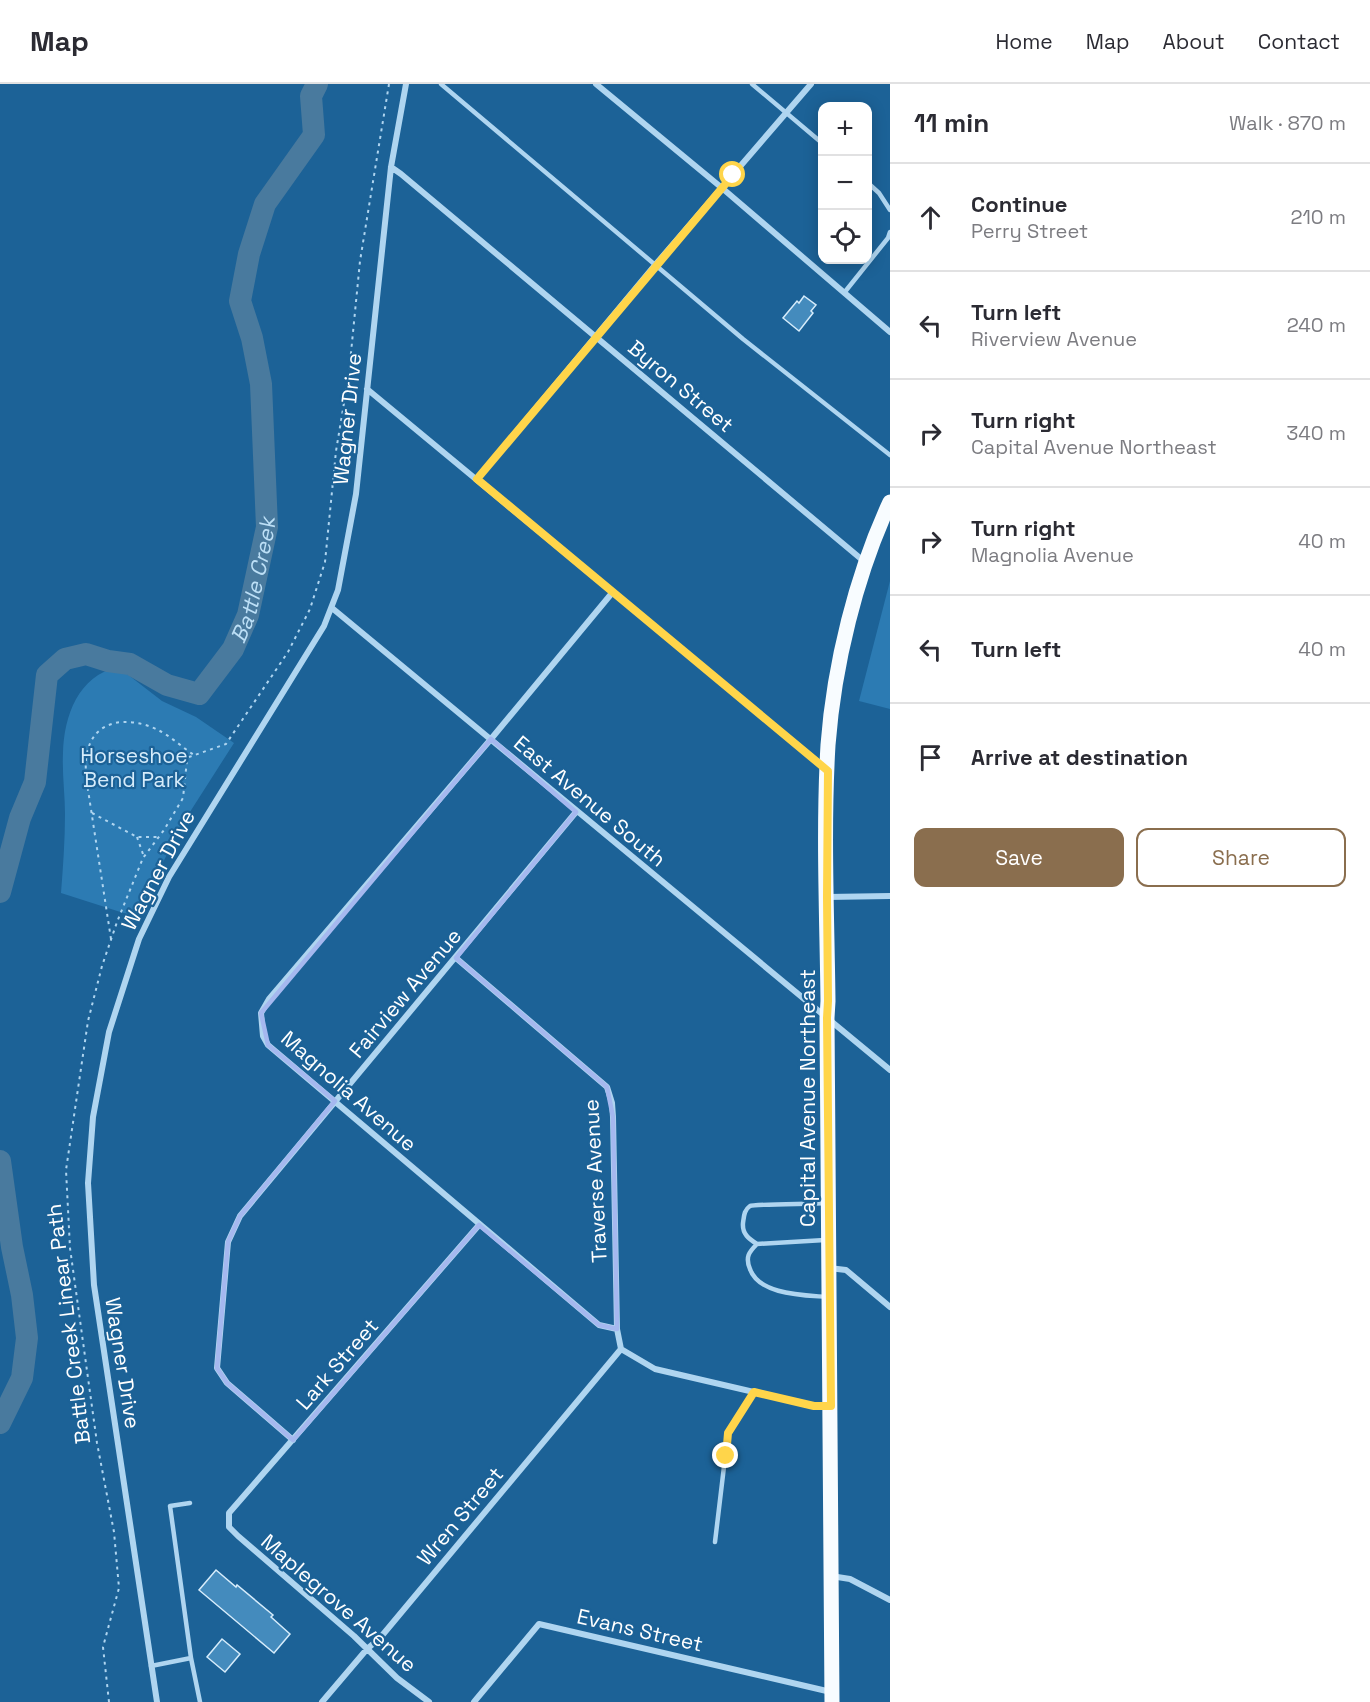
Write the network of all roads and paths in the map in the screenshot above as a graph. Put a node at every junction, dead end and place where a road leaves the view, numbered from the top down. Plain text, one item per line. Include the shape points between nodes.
1 (389, 84) edge
2 (406, 84) edge
3 (441, 84) edge
4 (596, 84) edge
5 (752, 84) edge
6 (810, 84) edge
7 (786, 113) junction
8 (818, 140) edge
9 (391, 167) junction
10 (872, 187) edge
11 (722, 188) junction
12 (890, 210) edge
13 (890, 232) edge
14 (656, 264) junction
15 (844, 293) junction
16 (890, 332) edge
17 (597, 337) junction
18 (367, 389) junction
19 (890, 455) edge
20 (477, 479) junction
21 (890, 502) edge
22 (866, 563) junction
23 (612, 592) junction
24 (332, 608) junction
25 (491, 739) junction
26 (194, 755) junction
27 (828, 771) junction
28 (576, 812) junction
29 (92, 813) junction
30 (137, 837) junction
31 (158, 837) junction
32 (144, 856) junction
33 (890, 896) edge
34 (827, 897) junction
35 (111, 940) junction
36 (456, 958) junction
37 (827, 1018) junction
38 (890, 1070) edge
39 (335, 1101) junction
40 (829, 1203) junction
41 (479, 1225) junction
42 (829, 1240) junction
43 (757, 1244) junction
44 (830, 1268) junction
45 (830, 1297) junction
46 (890, 1306) edge
47 (617, 1329) junction
48 (621, 1349) junction
49 (754, 1392) junction
50 (831, 1406) junction
51 (294, 1440) junction
52 (190, 1503) dead end
53 (229, 1527) joint
54 (715, 1542) dead end
55 (831, 1576) junction
56 (890, 1600) edge
57 (367, 1649) junction
58 (191, 1658) junction
59 (151, 1666) junction
60 (832, 1697) edge
61 (109, 1702) edge
62 (157, 1702) edge
63 (200, 1702) edge
64 (322, 1702) edge
65 (429, 1702) edge
66 (474, 1702) edge

1 - 26 path via 360,261 325,562 310,609 288,652 226,744
2 - 9 street, Wagner Drive
3 - 14 lane
4 - 11 street
5 - 7 lane
6 - 7 street
7 - 8 lane
7 - 11 street
9 - 17 street, Byron Street
9 - 18 street, Wagner Drive
10 - 12 lane
11 - 14 street
11 - 15 street
13 - 15 lane
14 - 17 street
14 - 19 lane via 743,339
15 - 16 street
17 - 20 street
17 - 22 street, Byron Street
18 - 20 street
18 - 24 street, Wagner Drive via 356,494
20 - 23 street
21 - 22 main road, Capital Avenue Northeast
22 - 27 main road, Capital Avenue Northeast via 840,666 828,744
23 - 25 street, Magnolia Avenue
23 - 27 street
24 - 25 street, East Avenue South
24 - 59 street, Wagner Drive via 169,876 139,939 109,1032 93,1117 88,1183 94,1285
25 - 28 street, East Avenue South
25 - 39 street, Magnolia Avenue via 261,1013 268,1045
26 - 29 path via 142,723 107,724 96,732 87,754
26 - 31 path, Battle Creek Linear Path via 187,760 183,798
27 - 34 main road, Capital Avenue Northeast
28 - 36 street, Fairview Avenue
28 - 37 street, East Avenue South
29 - 30 path
29 - 35 path
30 - 31 path
30 - 32 path
31 - 32 path, Battle Creek Linear Path
32 - 35 path, Battle Creek Linear Path
33 - 34 street
34 - 37 main road, Capital Avenue Northeast
35 - 61 path, Battle Creek Linear Path via 88,1021 66,1170 70,1248 120,1588 103,1647
36 - 39 street, Fairview Avenue
36 - 47 street, Traverse Avenue via 607,1087 613,1117
37 - 38 street, East Avenue South
37 - 40 main road, Capital Avenue Northeast
39 - 41 street, Magnolia Avenue
39 - 51 street, Fairview Avenue via 240,1216 228,1242 217,1368 227,1383
40 - 42 main road, Capital Avenue Northeast
40 - 43 lane via 750,1206 744,1214 742,1229
41 - 47 street, Magnolia Avenue via 599,1325
41 - 51 street, Lark Street
42 - 43 lane
42 - 44 main road, Capital Avenue Northeast
43 - 45 lane via 747,1260 751,1273 762,1283 799,1295
44 - 45 main road, Capital Avenue Northeast
44 - 46 street via 846,1270
45 - 50 main road, Capital Avenue Northeast
47 - 48 street
48 - 49 street via 655,1369
48 - 57 street, Wren Street
49 - 50 street via 814,1406
49 - 54 lane via 728,1433
50 - 55 main road, Capital Avenue Northeast
51 - 53 street, Lark Street via 229,1513
52 - 58 lane via 170,1506
53 - 57 street, Maplegrove Avenue
55 - 56 street via 850,1579
55 - 60 main road, Capital Avenue Northeast
57 - 64 street, Wren Street
57 - 65 street, Maplegrove Avenue
58 - 59 lane
58 - 63 lane
59 - 62 street, Wagner Drive
60 - 66 street, Evans Street via 539,1624

